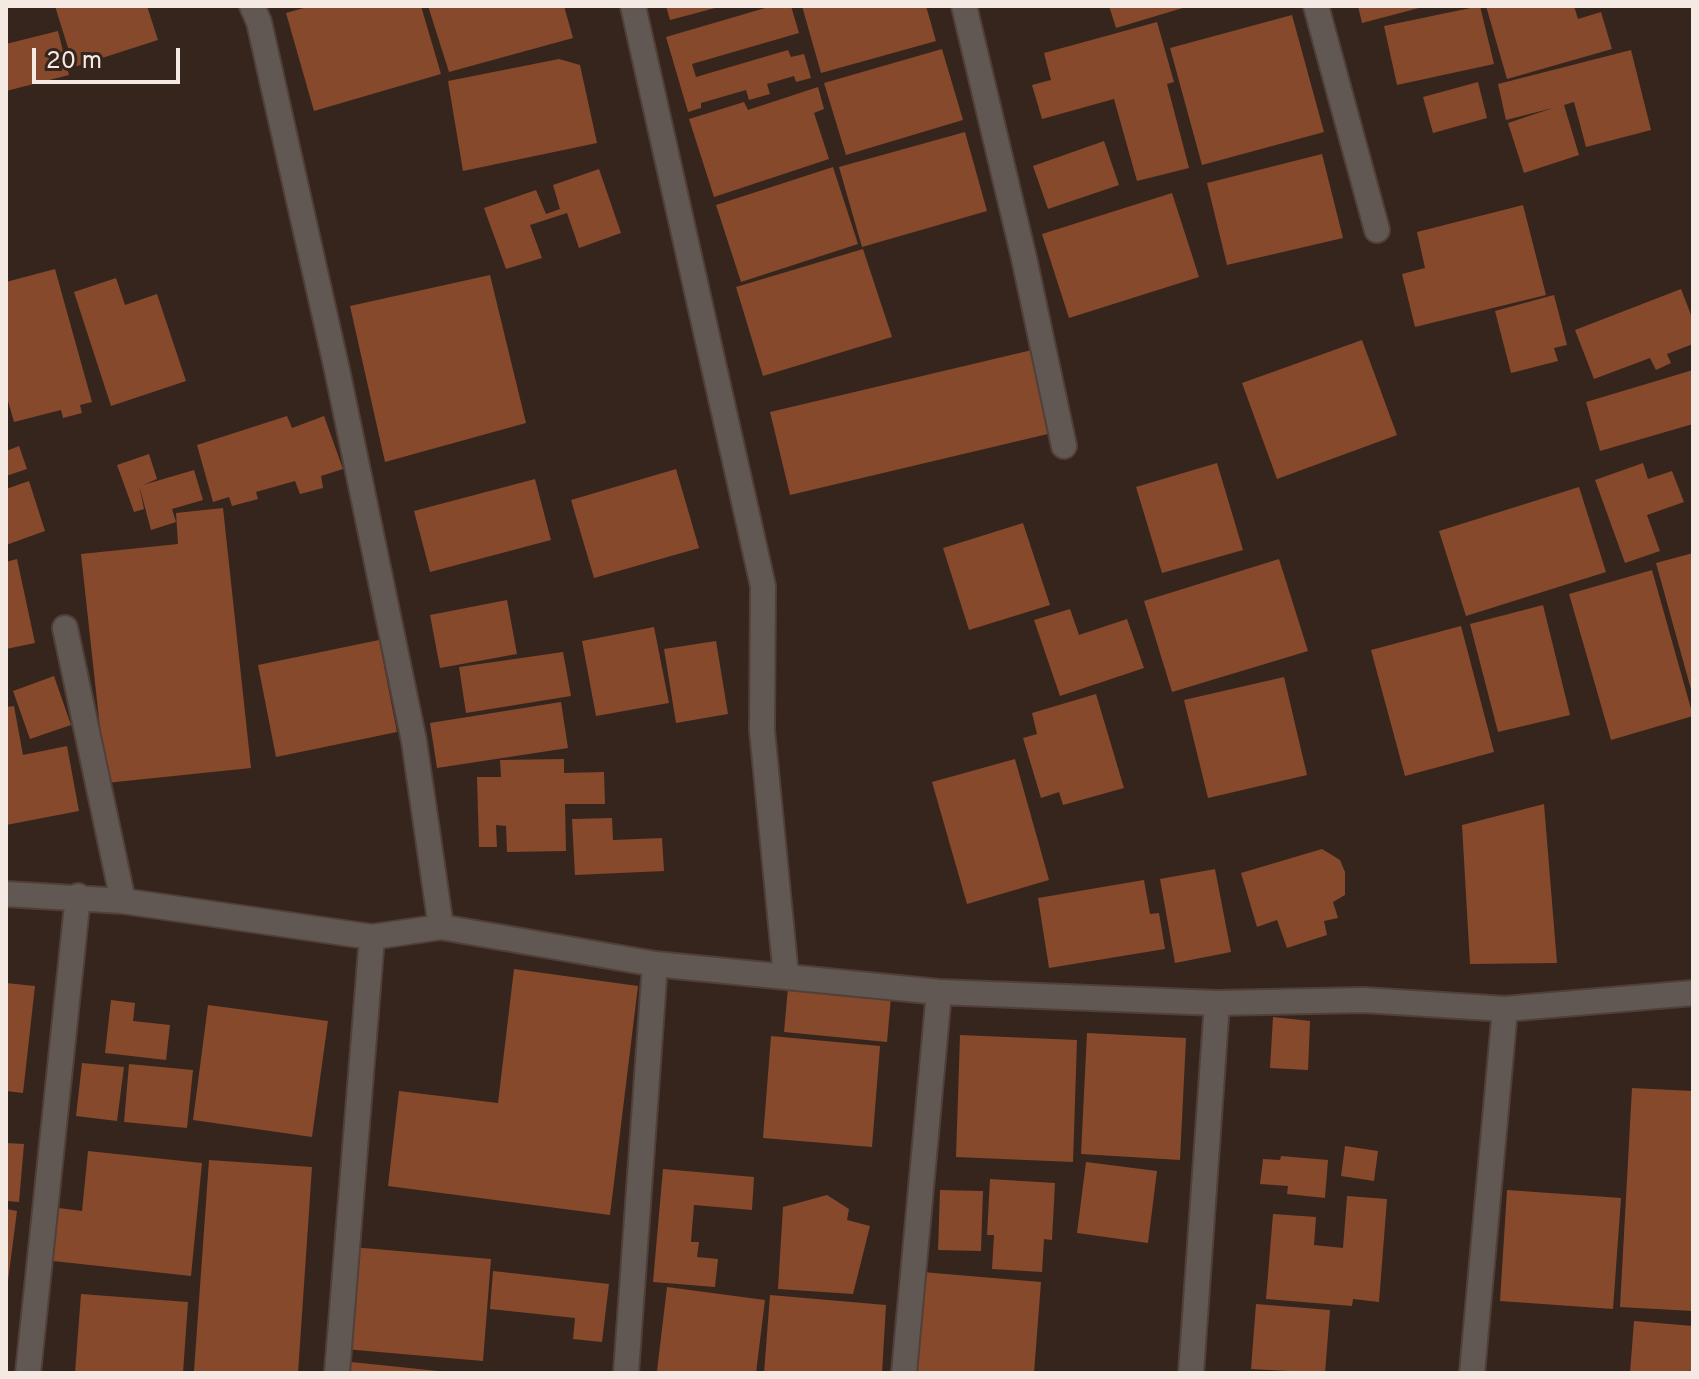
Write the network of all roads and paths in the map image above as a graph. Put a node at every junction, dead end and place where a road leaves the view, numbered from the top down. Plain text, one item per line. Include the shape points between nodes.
1 (252, 6) edge
2 (633, 6) edge
3 (964, 6) edge
4 (1316, 6) edge
5 (1377, 230) dead end
6 (1064, 446) dead end
7 (65, 628) dead end
8 (6, 894) edge
9 (78, 896) junction
10 (123, 901) junction
11 (441, 927) junction
12 (372, 937) junction
13 (655, 964) junction
14 (786, 976) junction
15 (939, 992) junction
16 (1693, 993) edge
17 (1217, 1003) junction
18 (1505, 1009) junction
19 (28, 1373) edge
20 (337, 1373) edge
21 (626, 1373) edge
22 (904, 1373) edge
23 (1191, 1373) edge
24 (1472, 1373) edge

1 - 11 street via 337,370 414,741
2 - 14 street via 763,586 762,730
3 - 6 street
4 - 5 street
7 - 10 street
8 - 9 street
9 - 10 street
9 - 19 street
10 - 12 street
11 - 12 street
11 - 13 street
12 - 20 street
13 - 14 street
13 - 21 street
14 - 15 street
15 - 17 street
15 - 22 street
16 - 18 street
17 - 18 street via 1364,1000
17 - 23 street
18 - 24 street

